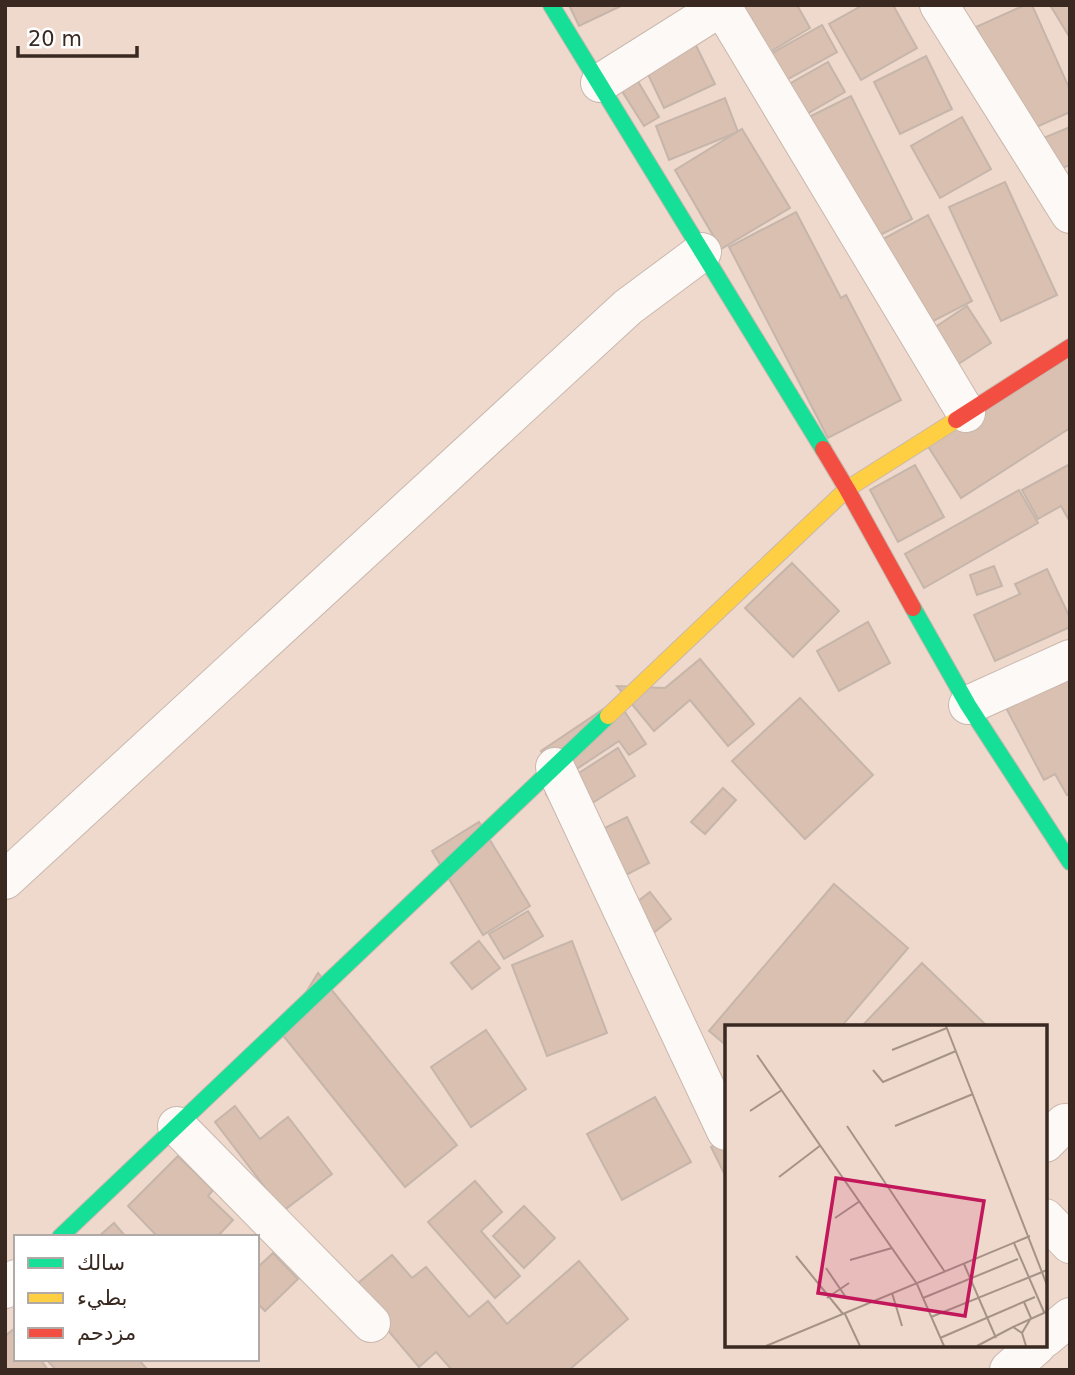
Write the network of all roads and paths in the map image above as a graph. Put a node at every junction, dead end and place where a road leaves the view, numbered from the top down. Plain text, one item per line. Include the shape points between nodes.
1 (551, 5) edge
2 (939, 5) edge
3 (722, 6) edge
4 (600, 83) junction
5 (1070, 214) edge
6 (702, 252) junction
7 (1070, 347) edge
8 (966, 413) junction
9 (847, 489) junction
10 (1070, 659) edge
11 (968, 705) junction
12 (555, 767) junction
13 (1070, 862) edge
14 (5, 880) edge
15 (177, 1126) junction
16 (725, 1128) edge
17 (1047, 1220) edge
18 (62, 1235) edge
19 (1070, 1244) edge
20 (1070, 1317) edge
21 (370, 1323) dead end
22 (1047, 1336) edge
23 (1035, 1347) edge
24 (1009, 1370) edge

1 - 4 street
2 - 5 street
3 - 4 street
3 - 8 street
4 - 6 street
6 - 9 street
6 - 14 street via 628,307
7 - 8 street
8 - 9 street
9 - 11 street
9 - 12 street
10 - 11 street
11 - 13 street
12 - 15 street
12 - 16 street
15 - 18 street
15 - 21 street
17 - 19 street
20 - 22 street
23 - 24 street

